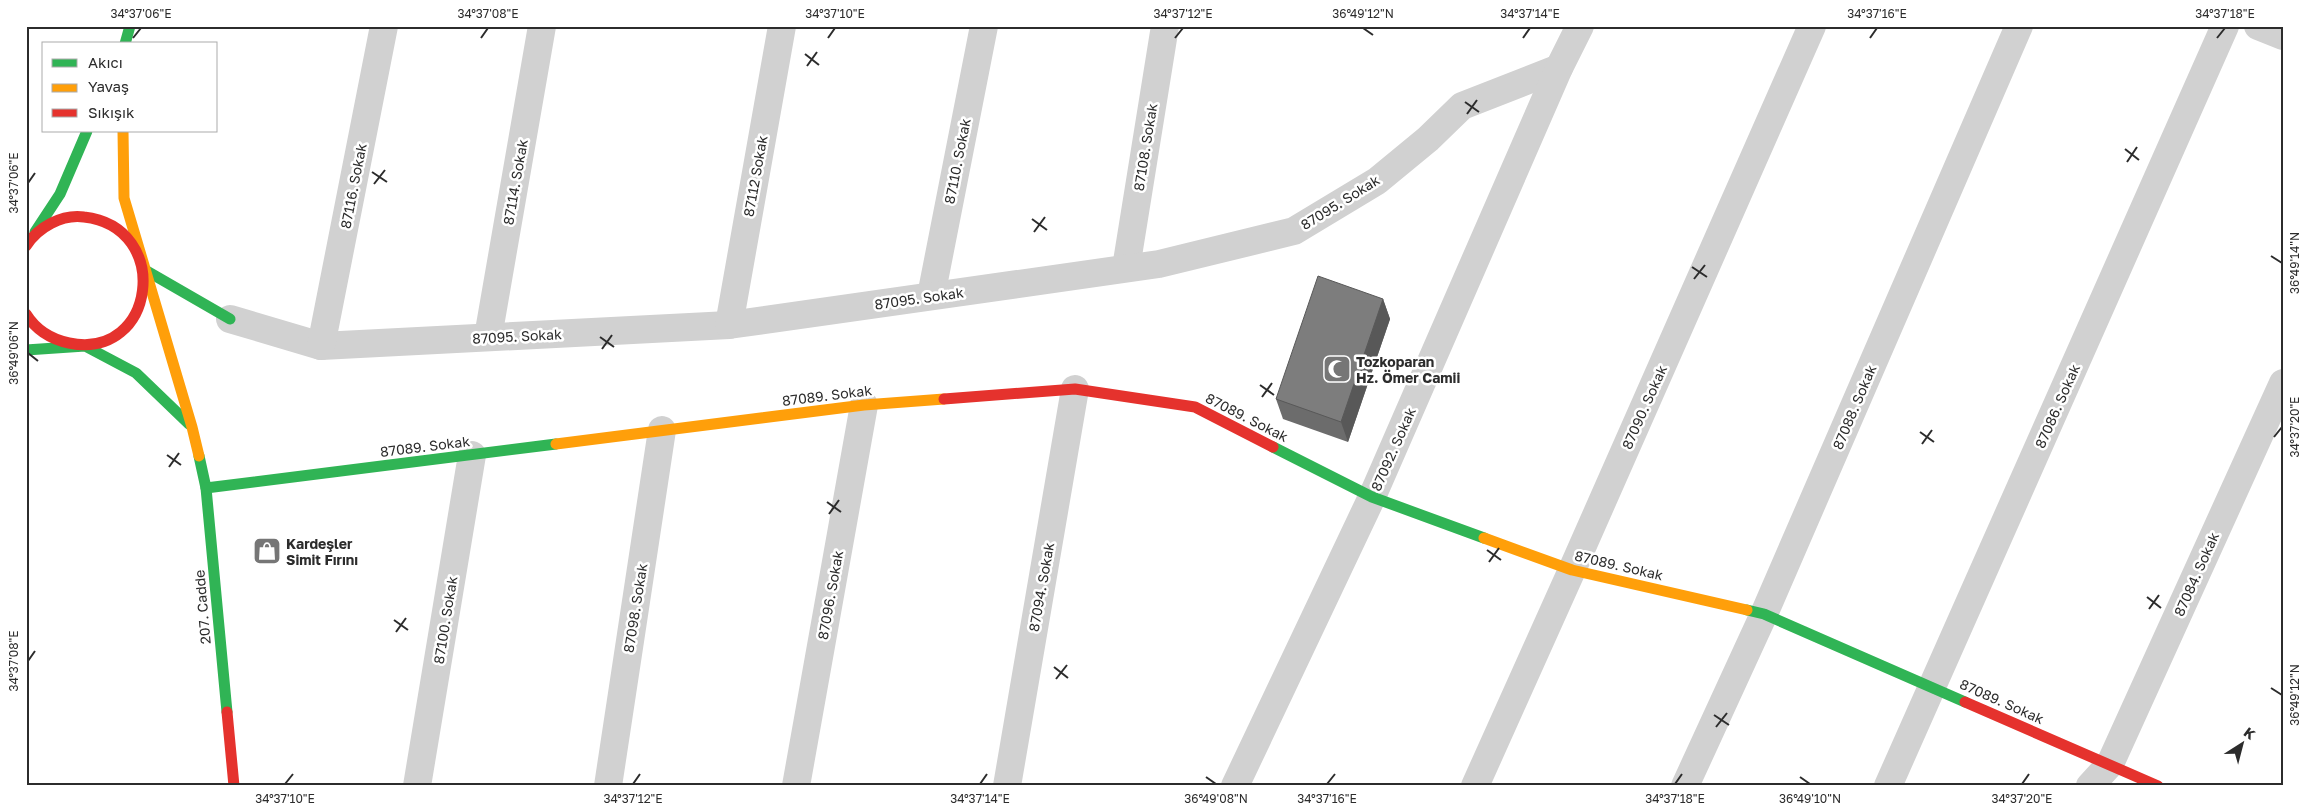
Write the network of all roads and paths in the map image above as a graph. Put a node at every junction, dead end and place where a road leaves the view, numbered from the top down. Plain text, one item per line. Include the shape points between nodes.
1 (130, 26) edge
2 (384, 26) edge
3 (542, 26) edge
4 (782, 26) edge
5 (984, 26) edge
6 (1165, 26) edge
7 (1580, 26) edge
8 (1812, 26) edge
9 (2019, 26) edge
10 (2225, 26) edge
11 (2258, 26) edge
12 (2283, 36) edge
13 (126, 42) edge
14 (1559, 68) junction
15 (87, 132) edge
16 (123, 132) edge
17 (27, 243) edge
18 (1126, 268) junction
19 (145, 270) junction
20 (931, 296) junction
21 (26, 314) edge
22 (230, 319) joint
23 (729, 325) junction
24 (488, 337) junction
25 (85, 346) junction
26 (322, 346) junction
27 (26, 350) edge
28 (2283, 383) edge
29 (1075, 389) junction
30 (864, 405) junction
31 (192, 427) junction
32 (662, 430) junction
33 (472, 455) junction
34 (206, 488) junction
35 (1372, 497) junction
36 (1572, 570) junction
37 (1764, 614) junction
38 (1933, 687) junction
39 (2110, 764) junction
40 (234, 786) edge
41 (417, 786) edge
42 (608, 786) edge
43 (796, 786) edge
44 (1007, 786) edge
45 (1234, 786) edge
46 (1475, 786) edge
47 (1684, 786) edge
48 (1888, 786) edge
49 (2090, 786) edge
50 (2158, 786) edge

1 - 13 street
2 - 26 street, 87116. Sokak
3 - 24 street, 87114. Sokak
4 - 23 street, 87112 Sokak
5 - 20 street, 87110. Sokak
6 - 18 street, 87108. Sokak
7 - 14 street, 87092. Sokak
8 - 36 street, 87090. Sokak
9 - 37 street, 87088. Sokak
10 - 38 street, 87086. Sokak
11 - 12 street
14 - 18 street, 87095. Sokak via 1462,106 1377,181 1294,231 1159,264
14 - 35 street, 87092. Sokak
15 - 17 street via 60,194
16 - 19 street via 124,198
17 - 19 street via 58,220 86,216 107,222 125,233 138,250
18 - 20 street, 87095. Sokak
19 - 22 street
19 - 25 street via 145,292 134,318 106,341
19 - 31 street, 207. Cadde
20 - 23 street, 87095. Sokak
21 - 25 street via 44,335 64,343
22 - 26 street, 87095. Sokak
23 - 24 street, 87095. Sokak
24 - 26 street, 87095. Sokak
25 - 27 street
25 - 31 street via 136,372
28 - 39 street, 87084. Sokak
29 - 30 street, 87089. Sokak
29 - 35 street, 87089. Sokak via 1195,407
29 - 44 street, 87094. Sokak
30 - 32 street, 87089. Sokak
30 - 43 street, 87096. Sokak
31 - 34 street, 207. Cadde
32 - 33 street, 87089. Sokak
32 - 42 street, 87098. Sokak
33 - 34 street, 87089. Sokak
33 - 41 street, 87100. Sokak
34 - 40 street, 207. Cadde
35 - 36 street, 87089. Sokak
35 - 45 street, 87092. Sokak
36 - 37 street, 87089. Sokak
36 - 46 street, 87090. Sokak
37 - 38 street, 87089. Sokak
37 - 47 street, 87088. Sokak
38 - 39 street, 87089. Sokak
38 - 48 street, 87086. Sokak
39 - 49 street
39 - 50 street, 87089. Sokak

